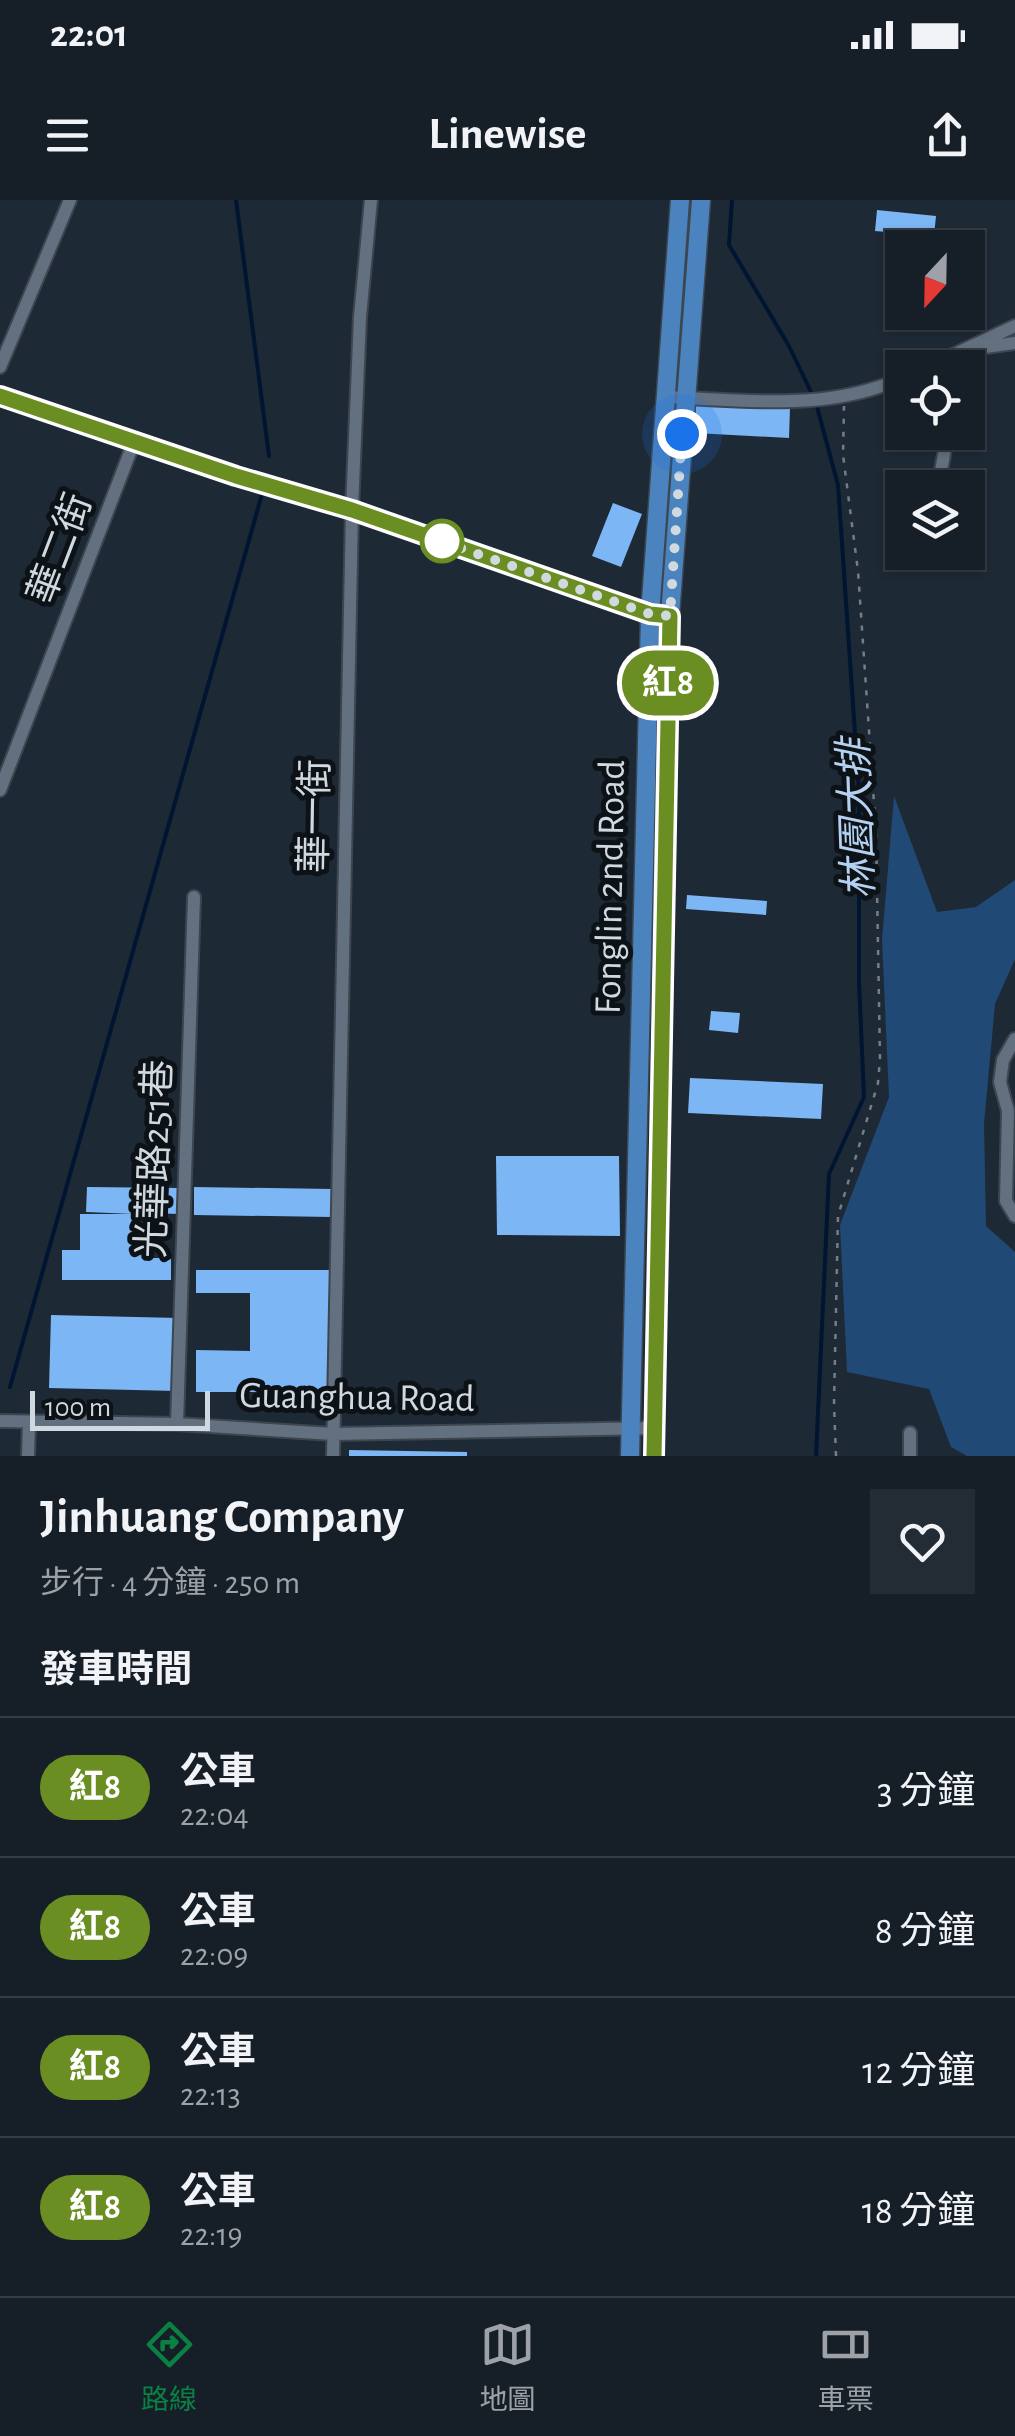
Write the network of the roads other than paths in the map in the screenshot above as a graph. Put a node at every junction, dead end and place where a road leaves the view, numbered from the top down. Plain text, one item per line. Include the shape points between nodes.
1 (70, 200) edge
2 (372, 200) edge
3 (680, 200) edge
4 (700, 200) edge
5 (1015, 326) edge
6 (1015, 343) edge
7 (964, 350) joint
8 (0, 367) edge
9 (885, 383) edge
10 (0, 396) edge
11 (665, 397) junction
12 (685, 398) junction
13 (134, 442) junction
14 (352, 510) junction
15 (650, 614) junction
16 (670, 616) junction
17 (0, 790) edge
18 (194, 897) dead end
19 (1015, 1039) edge
20 (1015, 1216) edge
21 (0, 1421) edge
22 (29, 1422) junction
23 (177, 1424) junction
24 (630, 1427) junction
25 (654, 1428) junction
26 (910, 1433) dead end
27 (333, 1434) junction
28 (28, 1456) edge
29 (333, 1456) edge
30 (630, 1456) edge
31 (654, 1456) edge
32 (910, 1456) edge

1 - 8 street
2 - 14 street, 華一街
3 - 11 main road, Fonglin 2nd Road
4 - 12 main road, Fonglin 2nd Road
5 - 7 street
6 - 7 street
9 - 12 street via 804,403
10 - 13 street
11 - 12 street
11 - 15 main road, Fonglin 2nd Road
12 - 16 main road, Fonglin 2nd Road
13 - 14 street
13 - 17 street, 華二街
14 - 15 street
14 - 27 street, 華一街
15 - 16 street
15 - 24 main road, Fonglin 2nd Road
16 - 25 main road, Fonglin 2nd Road
18 - 23 street, 光華路251巷
19 - 20 street via 1002,1060 1000,1082 1008,1111 1006,1201
21 - 22 street, Guanghua Road
22 - 23 street, Guanghua Road
22 - 28 street
23 - 27 street, Guanghua Road
24 - 25 street, Guanghua Road
24 - 27 street, Guanghua Road
24 - 30 main road, Fonglin 2nd Road
25 - 31 main road, Fonglin 2nd Road
26 - 32 street
27 - 29 street, 華一街

